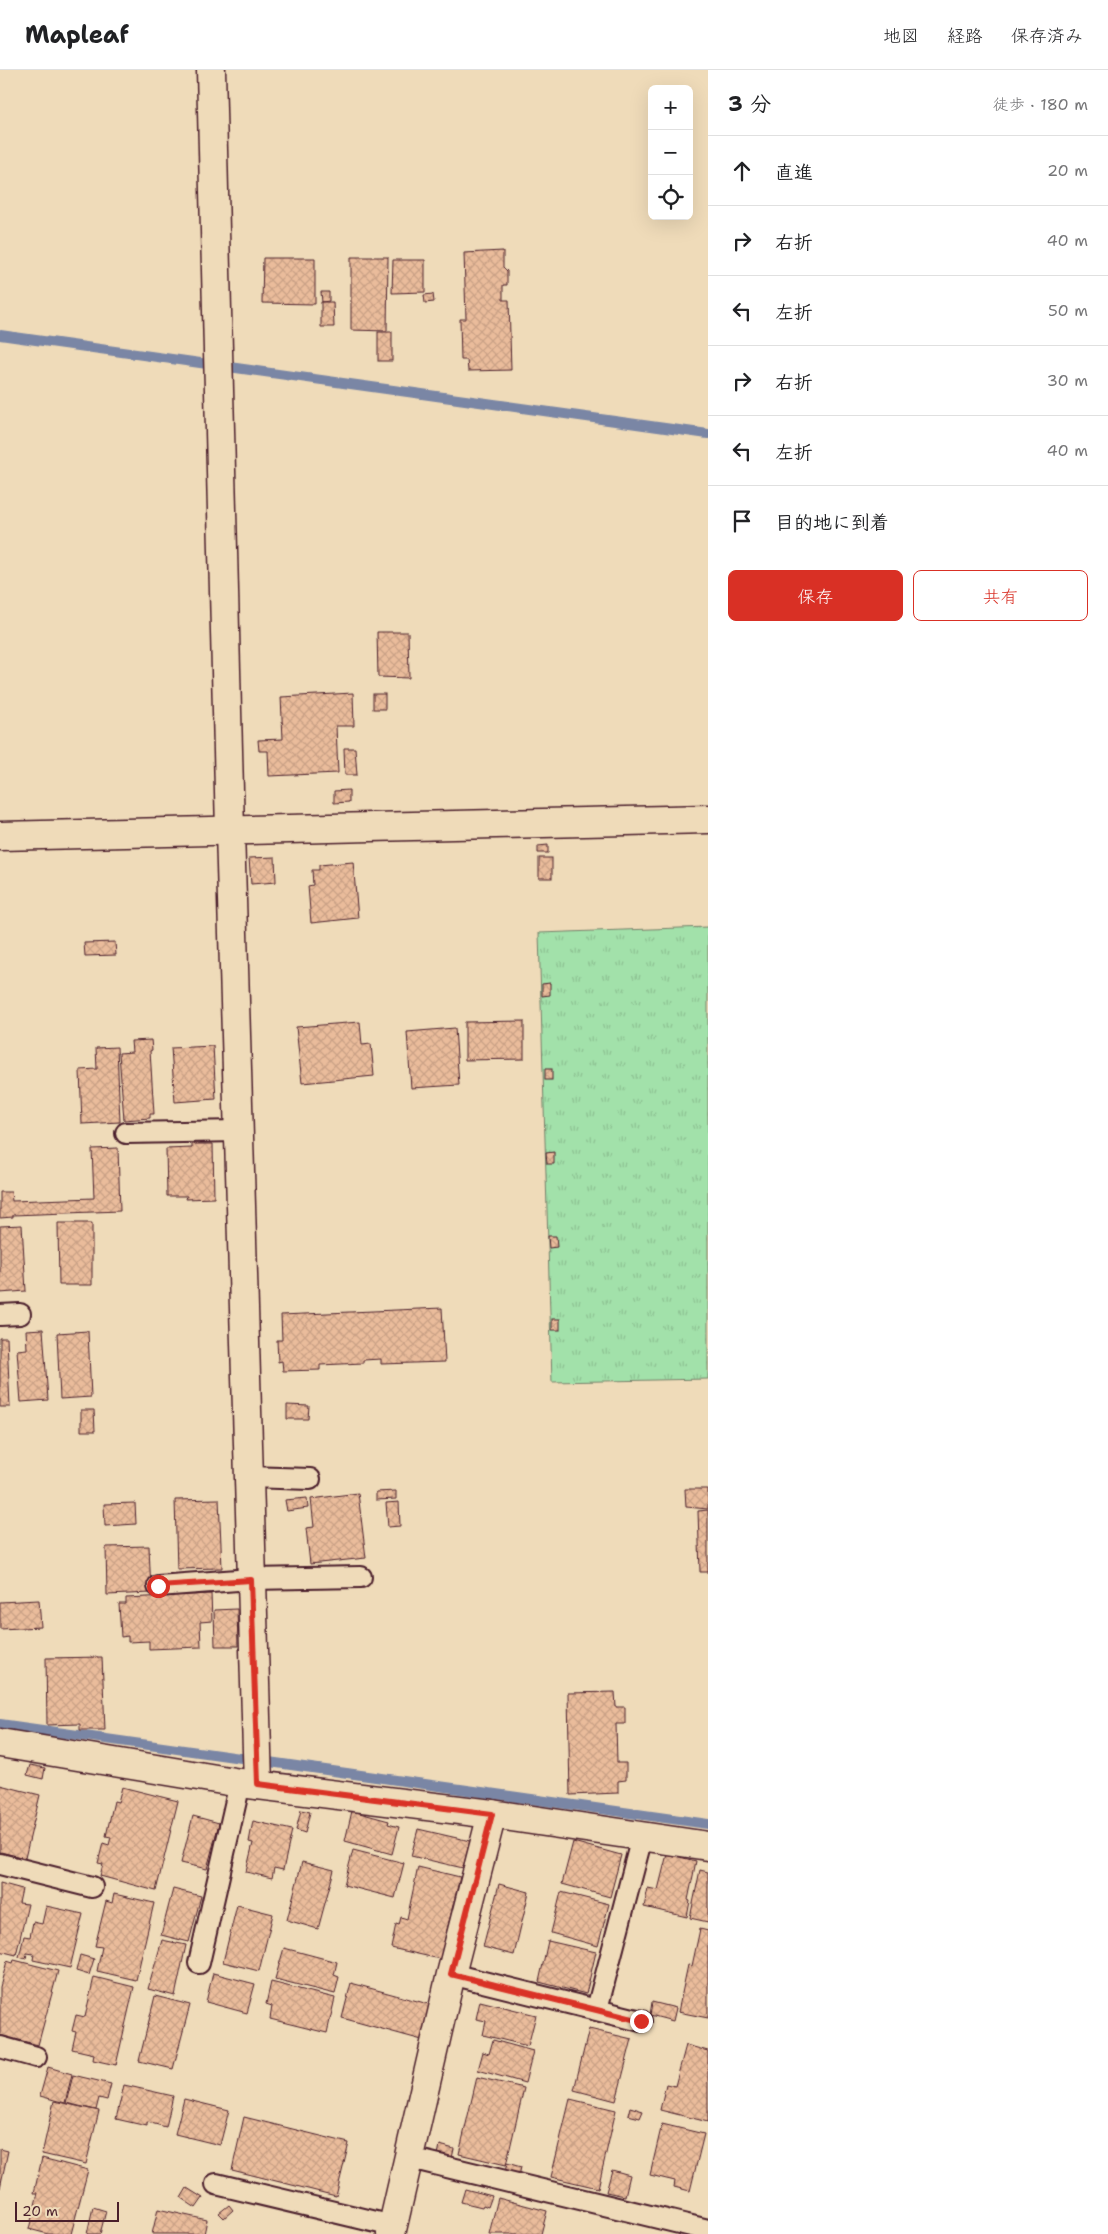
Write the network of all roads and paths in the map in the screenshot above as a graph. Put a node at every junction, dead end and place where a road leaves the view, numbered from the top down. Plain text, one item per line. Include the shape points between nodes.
1 (211, 70) edge
2 (708, 819) edge
3 (230, 832) junction
4 (0, 836) edge
5 (239, 1132) junction
6 (126, 1133) dead end
7 (248, 1477) junction
8 (310, 1479) dead end
9 (361, 1577) dead end
10 (251, 1580) junction
11 (158, 1586) dead end
12 (0, 1742) edge
13 (249, 1784) junction
14 (492, 1814) junction
15 (642, 1836) junction
16 (708, 1846) edge
17 (0, 1864) edge
18 (92, 1887) dead end
19 (199, 1963) dead end
20 (451, 1974) junction
21 (597, 2009) junction
22 (641, 2021) dead end
23 (0, 2047) edge
24 (36, 2056) dead end
25 (410, 2158) junction
26 (216, 2184) dead end
27 (392, 2230) edge
28 (708, 2230) edge

1 - 3 street
2 - 3 street
3 - 4 street
3 - 5 street
5 - 6 lane
5 - 7 street
7 - 8 lane
7 - 10 street
9 - 10 lane
10 - 11 lane
10 - 13 street
12 - 13 street
13 - 14 street
13 - 19 lane
14 - 15 street
14 - 20 street
15 - 16 street
15 - 21 lane
17 - 18 lane
20 - 21 lane
20 - 25 street
21 - 22 lane
23 - 24 lane
25 - 27 street
25 - 28 lane
26 - 27 lane

